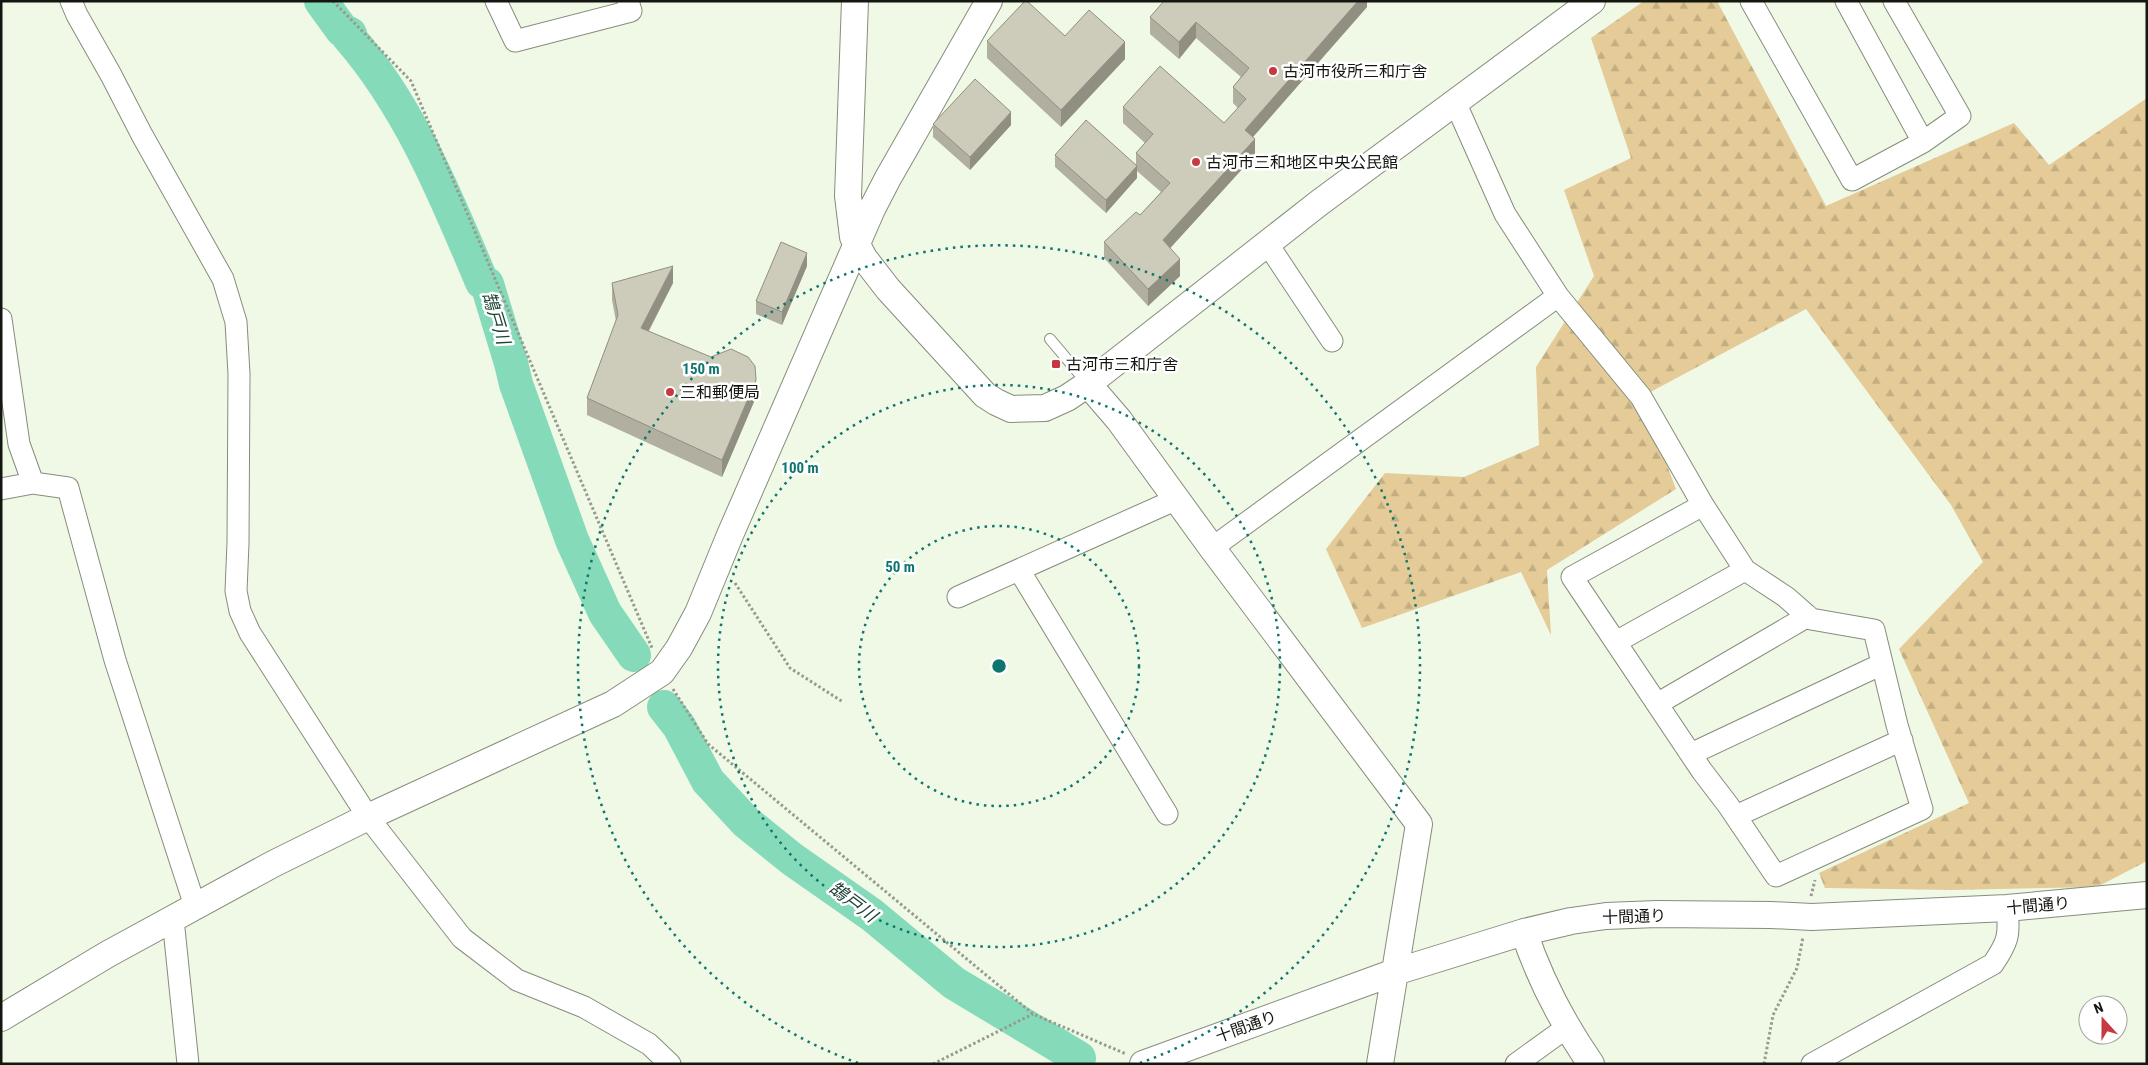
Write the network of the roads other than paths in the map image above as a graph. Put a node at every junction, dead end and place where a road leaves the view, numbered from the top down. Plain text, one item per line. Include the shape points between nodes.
1 (71, 1) edge
2 (496, 1) edge
3 (628, 1) edge
4 (855, 1) edge
5 (989, 1) edge
6 (1592, 1) edge
7 (1751, 1) edge
8 (1846, 1) edge
9 (1894, 1) edge
10 (1455, 102) junction
11 (1923, 142) junction
12 (1267, 243) junction
13 (856, 244) junction
14 (1558, 296) junction
15 (1, 319) edge
16 (1050, 339) dead end
17 (1332, 341) dead end
18 (1088, 384) junction
19 (33, 483) junction
20 (1, 489) edge
21 (1177, 499) junction
22 (1703, 505) junction
23 (1212, 548) junction
24 (1019, 570) junction
25 (1745, 570) junction
26 (958, 597) dead end
27 (1808, 616) junction
28 (1616, 642) junction
29 (1882, 664) junction
30 (1657, 704) junction
31 (1902, 740) junction
32 (1691, 754) junction
33 (1167, 814) dead end
34 (368, 816) junction
35 (1736, 816) junction
36 (2147, 895) edge
37 (195, 906) junction
38 (2007, 908) junction
39 (173, 919) junction
40 (1524, 932) junction
41 (1395, 972) junction
42 (1, 1018) edge
43 (1566, 1028) junction
44 (1145, 1063) edge
45 (188, 1064) edge
46 (670, 1064) edge
47 (1380, 1064) edge
48 (1516, 1064) edge
49 (1591, 1064) edge
50 (1812, 1064) edge

1 - 34 street via 223,278 236,322 239,374 236,591 240,611 250,633
2 - 3 street via 515,41 631,11
4 - 13 street via 848,164 851,229
5 - 13 street via 888,178
6 - 10 street
7 - 11 street via 1852,180
8 - 11 street
9 - 11 street via 1960,116
10 - 12 street
10 - 14 street via 1505,214
12 - 17 street
12 - 18 street
13 - 18 street via 888,288 985,396 1011,409 1045,408
13 - 34 street via 698,613 662,672 613,704
14 - 22 street via 1641,397
14 - 23 street
15 - 19 street via 19,444
16 - 18 lane
18 - 21 street
19 - 20 street
19 - 37 street via 68,488 115,660
21 - 23 street
21 - 24 street
22 - 25 street
22 - 28 street via 1572,577
23 - 41 street via 1419,824
24 - 26 street
24 - 33 street
25 - 27 street
25 - 28 street
27 - 29 street via 1874,630
27 - 30 street
28 - 30 street
29 - 31 street
29 - 32 street
30 - 32 street
31 - 35 street
31 - 35 street via 1922,810 1776,876
32 - 35 street
34 - 37 street
34 - 46 street via 462,938 517,980 584,1007 649,1044
36 - 38 street, 十間通り
37 - 39 street
38 - 40 street, 十間通り via 1806,917 1771,914 1606,916
38 - 50 street via 2010,931 1993,964
39 - 42 street
39 - 45 street
40 - 41 street, 十間通り
40 - 43 street via 1539,973
41 - 44 street, 十間通り
41 - 47 street
43 - 48 street
43 - 49 street

